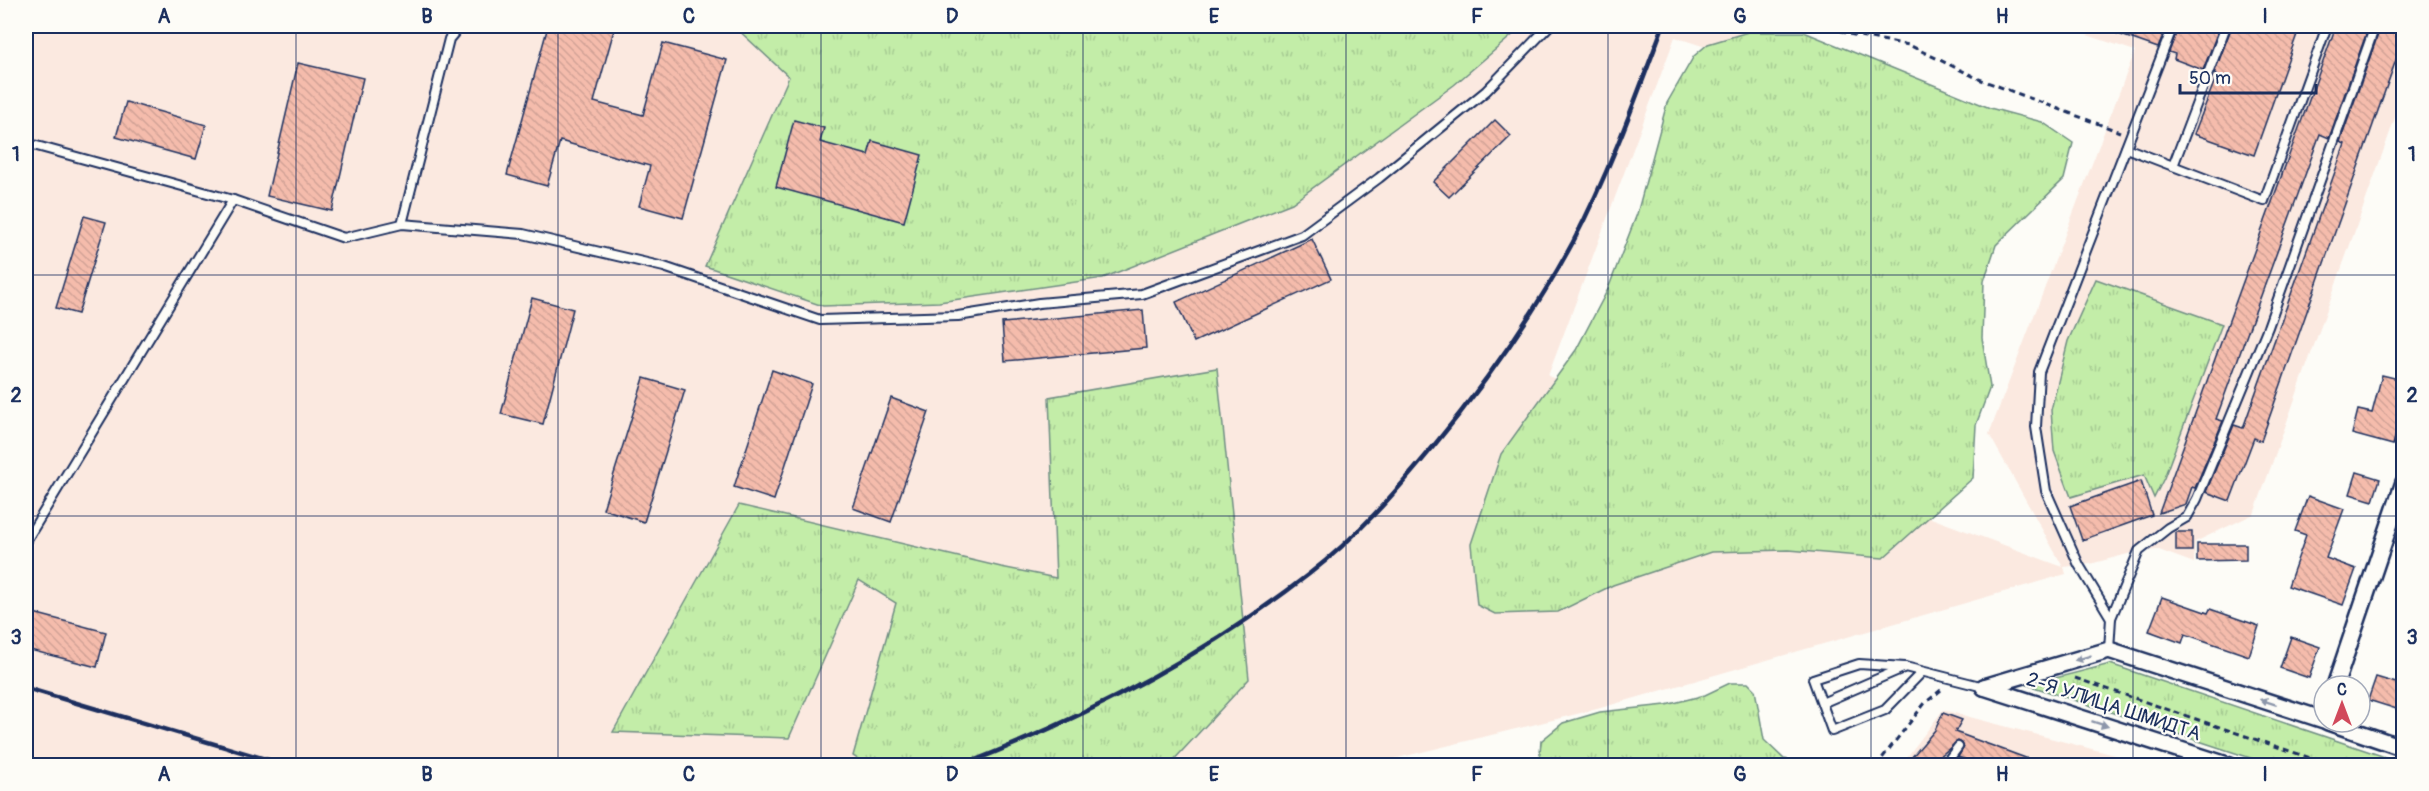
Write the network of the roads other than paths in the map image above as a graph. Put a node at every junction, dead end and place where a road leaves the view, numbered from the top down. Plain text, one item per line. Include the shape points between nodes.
1 (460, 26) edge
2 (1549, 26) edge
3 (2173, 26) edge
4 (2226, 26) edge
5 (2327, 26) edge
6 (2374, 26) edge
7 (26, 142) edge
8 (2126, 148) junction
9 (2173, 166) junction
10 (233, 200) junction
11 (402, 224) junction
12 (2403, 482) edge
13 (26, 541) edge
14 (2111, 618) junction
15 (2109, 650) junction
16 (1905, 667) junction
17 (1922, 672) junction
18 (2340, 674) edge
19 (1984, 687) junction
20 (1822, 703) junction
21 (2312, 717) edge
22 (2363, 734) edge
23 (1958, 747) dead end
24 (2403, 748) edge
25 (26, 752) edge
26 (2221, 764) edge
27 (29, 765) edge
28 (1944, 765) edge

1 - 11 lane via 449,39
2 - 11 lane via 1486,91 1302,235 1142,294 1039,303 958,316 820,320 664,267 523,234
3 - 8 lane
4 - 9 lane
5 - 9 lane via 2264,201
6 - 14 lane via 2268,327 2197,499 2187,518 2139,551
7 - 10 lane
8 - 9 lane
8 - 14 lane via 2039,372 2036,428 2046,490 2079,565
10 - 11 lane via 344,238
10 - 13 lane
12 - 18 street
14 - 15 lane
15 -> 19 street, 2-Я УЛИЦА ШМИДТА
21 -> 15 street
16 - 17 lane, 2-Я УЛИЦА ШМИДТА
16 - 20 lane
16 - 20 lane, 2-Я УЛИЦА ШМИДТА via 1859,664 1813,679
17 - 19 lane, 2-Я УЛИЦА ШМИДТА
17 - 20 lane, 2-Я УЛИЦА ШМИДТА via 1885,710 1832,731
19 -> 26 street, 2-Я УЛИЦА ШМИДТА
22 - 24 street
23 - 28 lane
25 - 27 lane

